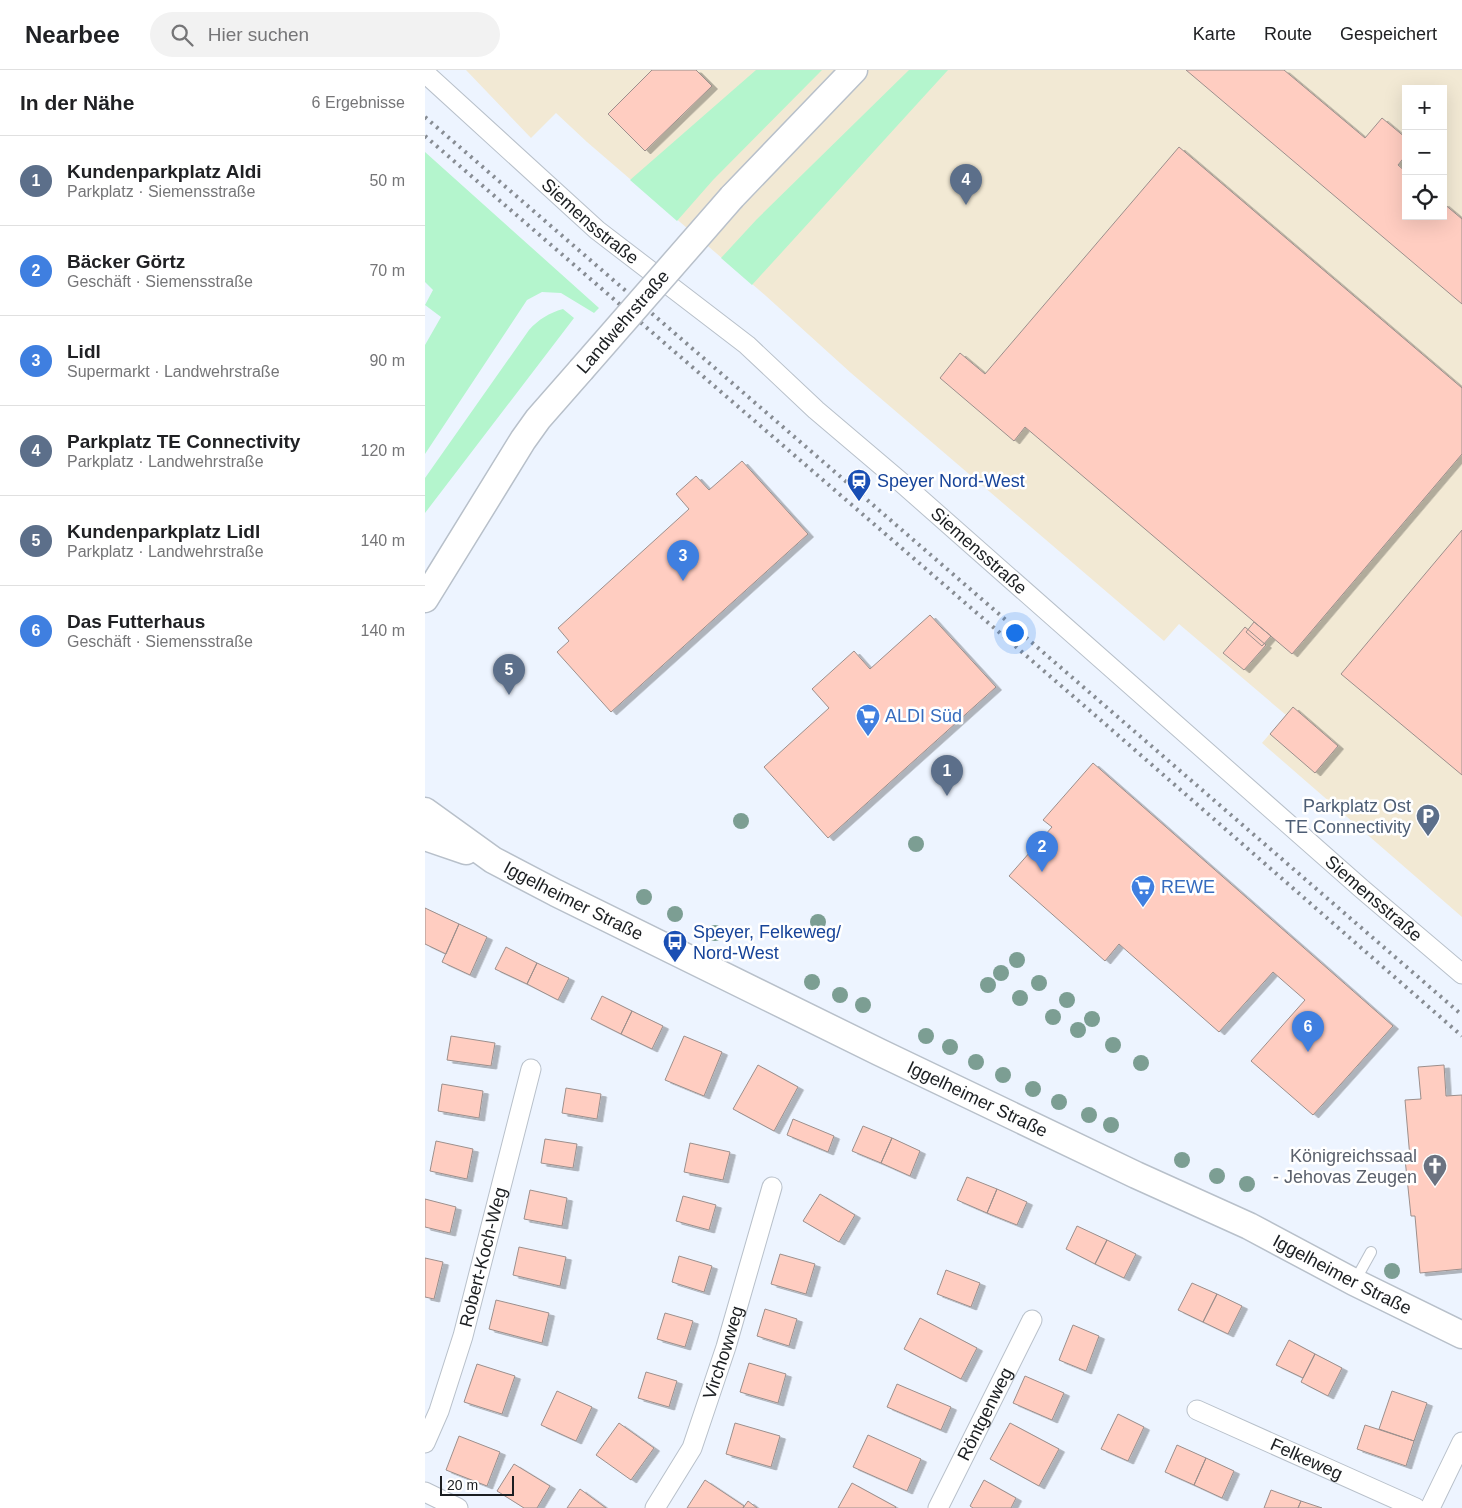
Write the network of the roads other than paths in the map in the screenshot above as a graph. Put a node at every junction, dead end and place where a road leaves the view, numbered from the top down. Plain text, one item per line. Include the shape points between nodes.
1 (854, 70) edge
2 (425, 73) edge
3 (425, 598) edge
4 (425, 811) edge
5 (425, 837) edge
6 (493, 860) junction
7 (1462, 974) edge
8 (531, 1069) dead end
9 (772, 1187) dead end
10 (1371, 1252) dead end
11 (1354, 1282) junction
12 (1032, 1320) dead end
13 (1462, 1335) edge
14 (1197, 1410) dead end
15 (1462, 1442) edge
16 (425, 1443) edge
17 (425, 1492) edge
18 (456, 1508) edge
19 (655, 1508) edge
20 (938, 1508) edge
21 (1417, 1508) edge
22 (1430, 1508) edge

1 - 3 main road, Landwehrstraße, bridge via 732,197 538,419
2 - 7 street, Siemensstraße via 597,230 747,345 816,410
4 - 6 main road, Iggelheimer Straße
5 - 6 main road, Iggelheimer Straße
6 - 11 main road, Iggelheimer Straße via 879,1052 1249,1226
8 - 16 street, Robert-Koch-Weg via 463,1336 439,1412
9 - 19 street, Virchowweg via 727,1347 692,1448
10 - 11 lane
11 - 13 main road, Iggelheimer Straße
12 - 20 street, Röntgenweg
14 - 21 street, Felkeweg
15 - 22 street
17 - 18 street

